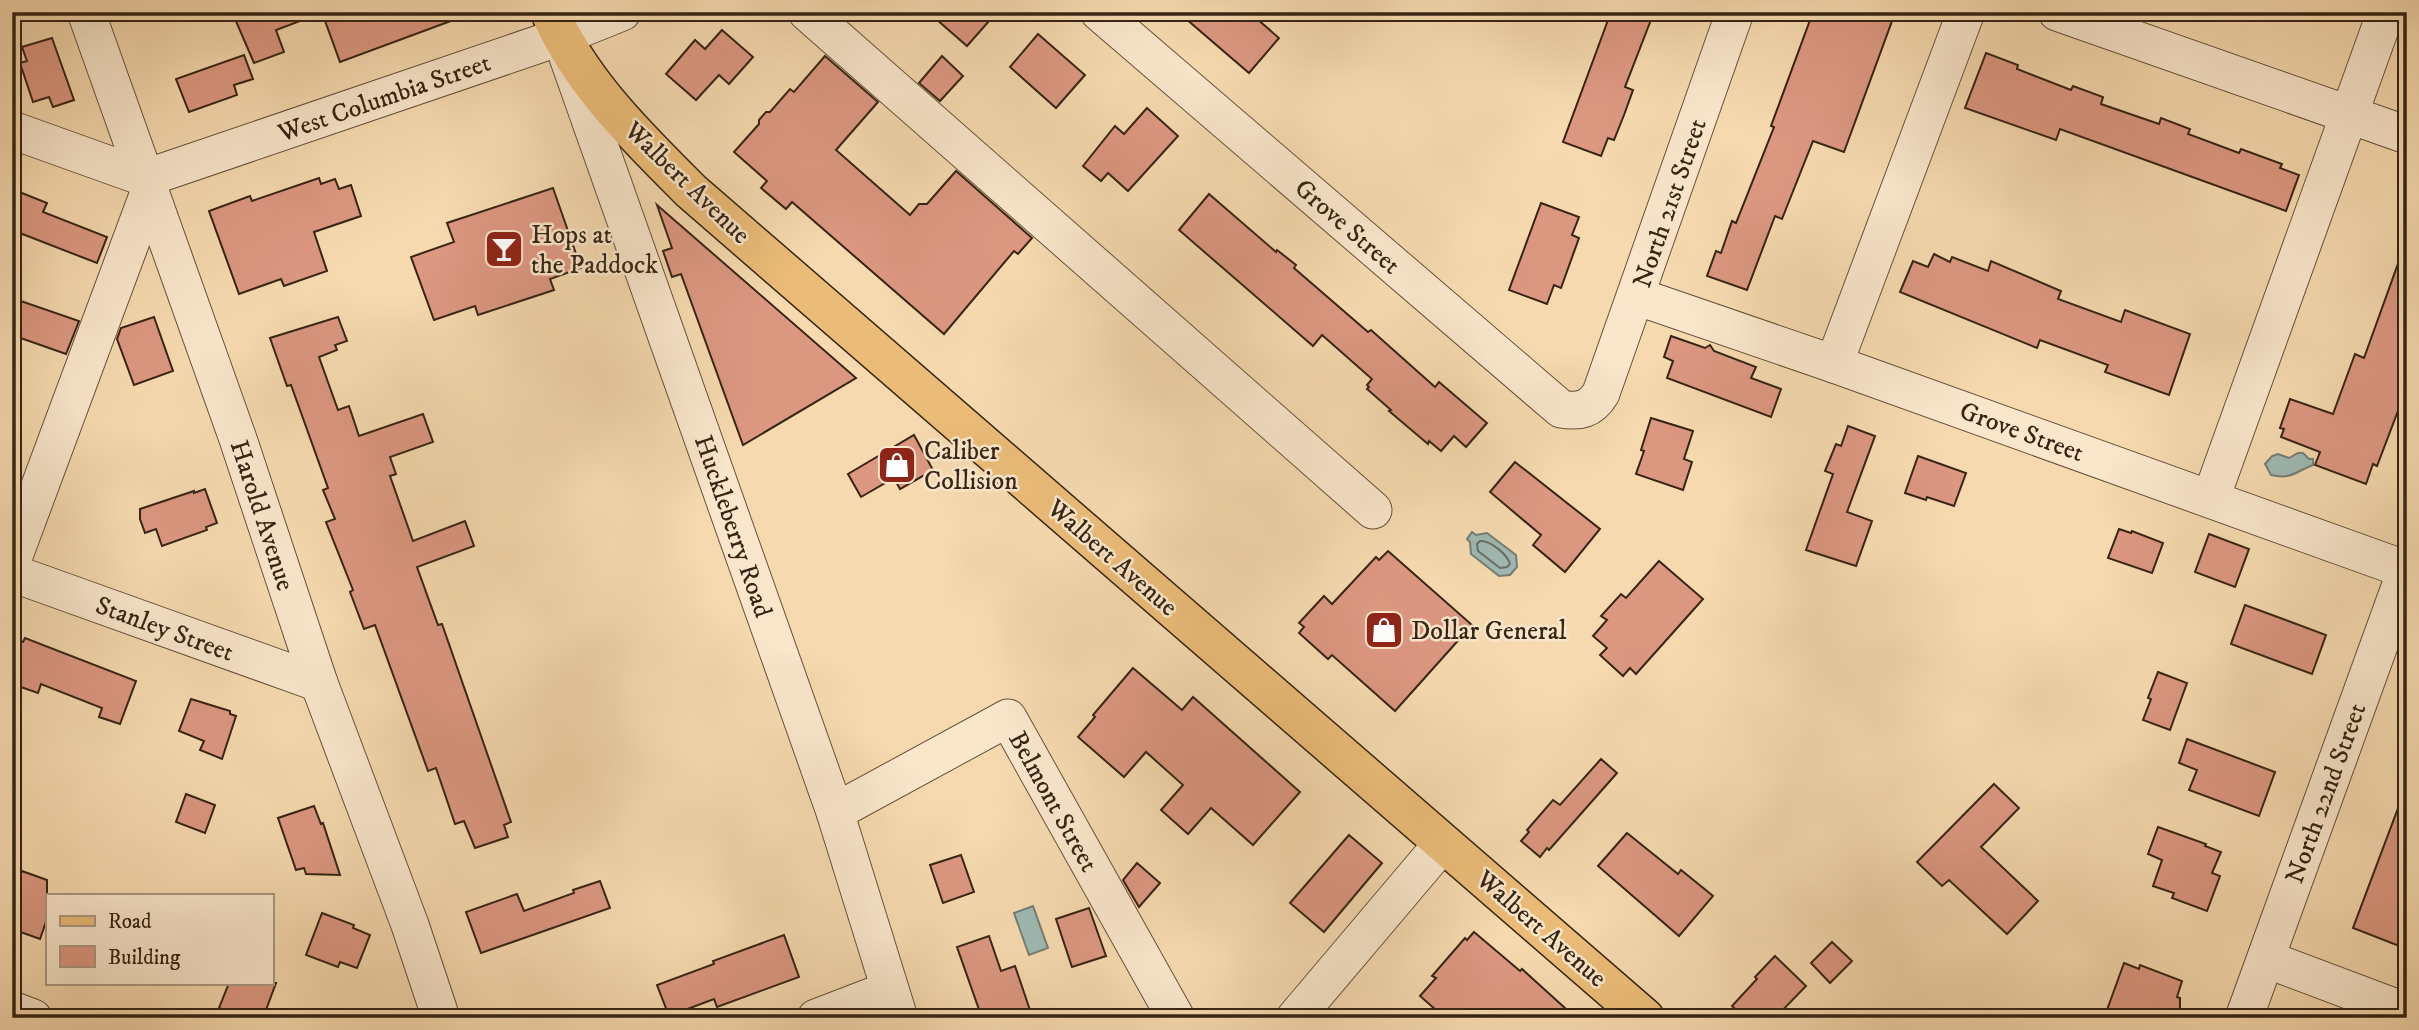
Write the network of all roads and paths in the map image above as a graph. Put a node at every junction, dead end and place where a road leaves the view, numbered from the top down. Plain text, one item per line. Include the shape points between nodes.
1 (86, 12) edge
2 (622, 12) edge
3 (807, 12) edge
4 (1099, 12) edge
5 (1735, 12) edge
6 (1966, 12) edge
7 (2057, 12) edge
8 (2386, 12) edge
9 (555, 24) edge
10 (2350, 115) junction
11 (12, 130) edge
12 (2407, 135) edge
13 (148, 184) junction
14 (1636, 296) junction
15 (1834, 364) junction
16 (1601, 393) joint
17 (2211, 498) junction
18 (1373, 510) dead end
19 (12, 561) edge
20 (2407, 569) edge
21 (12, 573) edge
22 (319, 683) junction
23 (835, 812) junction
24 (1443, 843) junction
25 (2266, 959) junction
26 (894, 1004) edge
27 (12, 1010) edge
28 (2407, 1012) edge
29 (33, 1018) edge
30 (441, 1018) edge
31 (816, 1018) edge
32 (1176, 1018) edge
33 (1295, 1018) edge
34 (1645, 1018) edge
35 (2244, 1018) edge

1 - 13 street, Harold Avenue
2 - 9 street, West Columbia Street
3 - 18 street
4 - 16 street, Grove Street via 1561,409 1576,412 1590,407
5 - 14 street, North 21st Street
6 - 15 street
7 - 10 street
8 - 10 street
9 - 13 street, West Columbia Street
9 - 23 street, Huckleberry Road
9 - 24 main road, Walbert Avenue via 597,90 691,191
10 - 12 street
10 - 17 street
11 - 13 street
13 - 19 street
13 - 22 street, Harold Avenue
14 - 15 street, Grove Street
14 - 16 street, North 21st Street
15 - 17 street, Grove Street
17 - 20 street, Grove Street
20 - 25 street, North 22nd Street
21 - 22 street, Stanley Street
22 - 30 street, Harold Avenue
23 - 26 street, Huckleberry Road
23 - 32 street, Belmont Street via 1008,718
24 - 33 street
24 - 34 main road, Walbert Avenue
25 - 28 street
25 - 35 street, North 22nd Street
26 - 31 street
27 - 29 street

